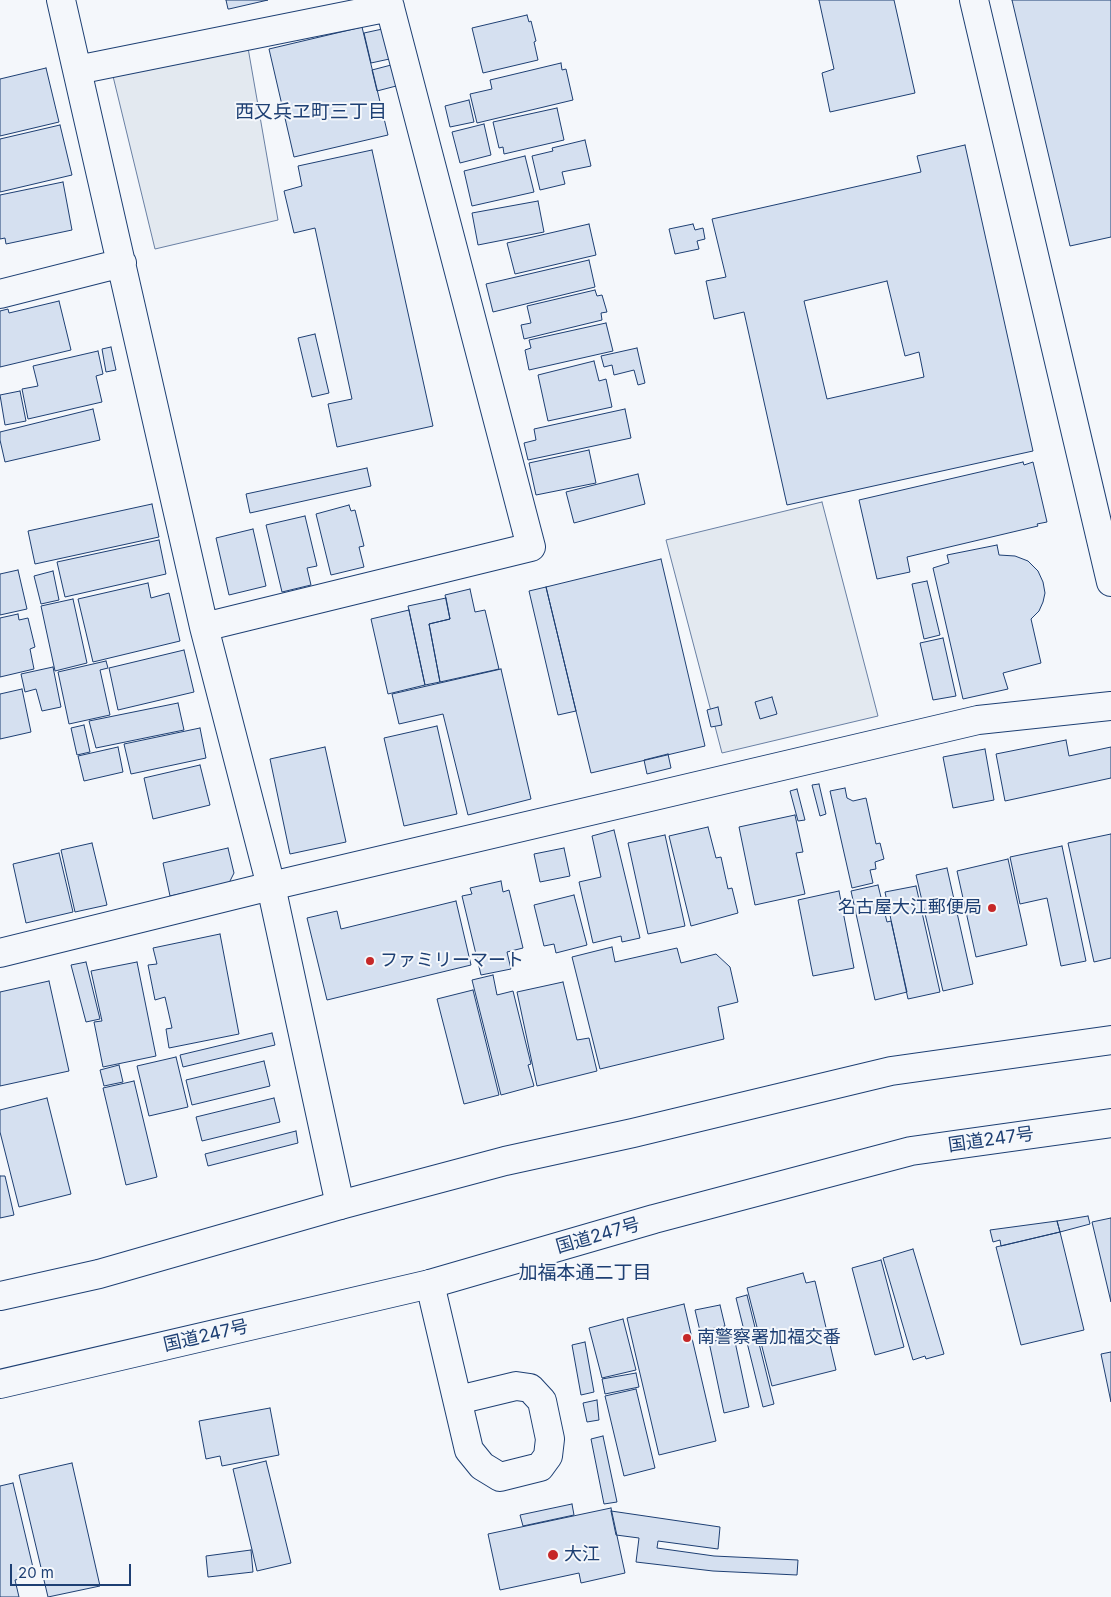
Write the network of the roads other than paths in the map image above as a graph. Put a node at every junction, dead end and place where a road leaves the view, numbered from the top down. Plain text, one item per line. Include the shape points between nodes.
1 (61, 0) edge
2 (974, 0) edge
3 (389, 3) edge
4 (77, 70) junction
5 (122, 263) junction
6 (0, 294) edge
7 (1111, 582) edge
8 (204, 628) junction
9 (1111, 706) edge
10 (271, 886) junction
11 (0, 952) edge
12 (1111, 1040) edge
13 (1111, 1124) edge
14 (340, 1205) junction
15 (430, 1284) junction
16 (0, 1296) edge
17 (0, 1384) edge
18 (458, 1400) dead end

1 - 4 main road
2 - 7 main road
3 - 4 main road
3 - 8 main road via 532,547
4 - 5 main road
5 - 6 main road
5 - 8 main road
8 - 10 main road
9 - 10 main road via 978,720
10 - 11 main road
10 - 14 main road
12 - 14 main road via 891,1071 505,1161
13 - 15 main road, 国道247号 via 911,1151 654,1219
14 - 16 main road via 99,1274
15 - 17 main road, 国道247号
15 - 18 main road

